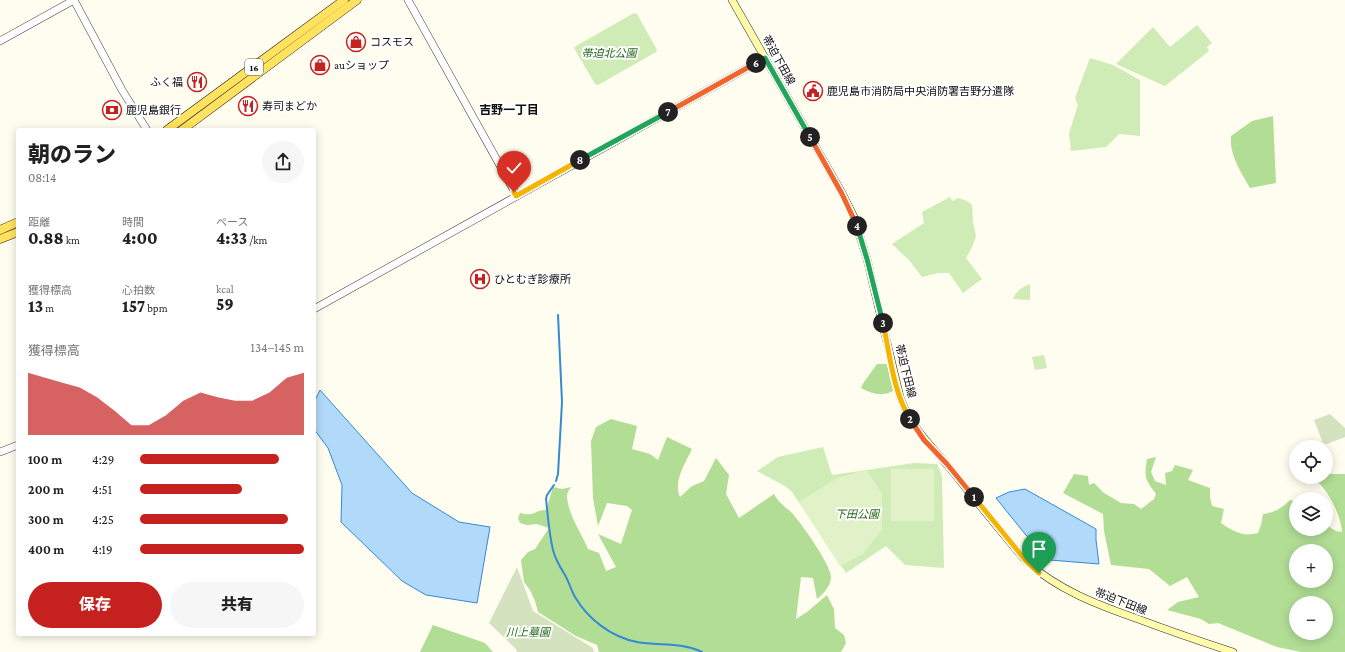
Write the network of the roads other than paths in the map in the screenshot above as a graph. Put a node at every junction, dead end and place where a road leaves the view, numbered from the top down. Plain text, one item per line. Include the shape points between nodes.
1 (344, 0) edge
2 (357, 0) edge
3 (408, 0) edge
4 (732, 0) edge
5 (0, 41) edge
6 (765, 58) junction
7 (146, 128) edge
8 (170, 128) edge
9 (185, 128) edge
10 (516, 196) junction
11 (16, 223) edge
12 (0, 230) edge
13 (16, 233) edge
14 (0, 240) edge
15 (316, 308) edge
16 (16, 446) edge
17 (0, 452) edge
18 (1233, 652) edge

1 - 8 main road, 16
2 - 9 main road, 16
3 - 10 street
4 - 6 main road, 帯迫下田線
5 - 7 street via 74,0 122,90
6 - 10 street
6 - 18 main road, 帯迫下田線 via 854,217 867,259 900,397 905,412 924,440 1039,573 1075,594 1105,607
10 - 15 street
11 - 12 main road
13 - 14 main road
16 - 17 street

